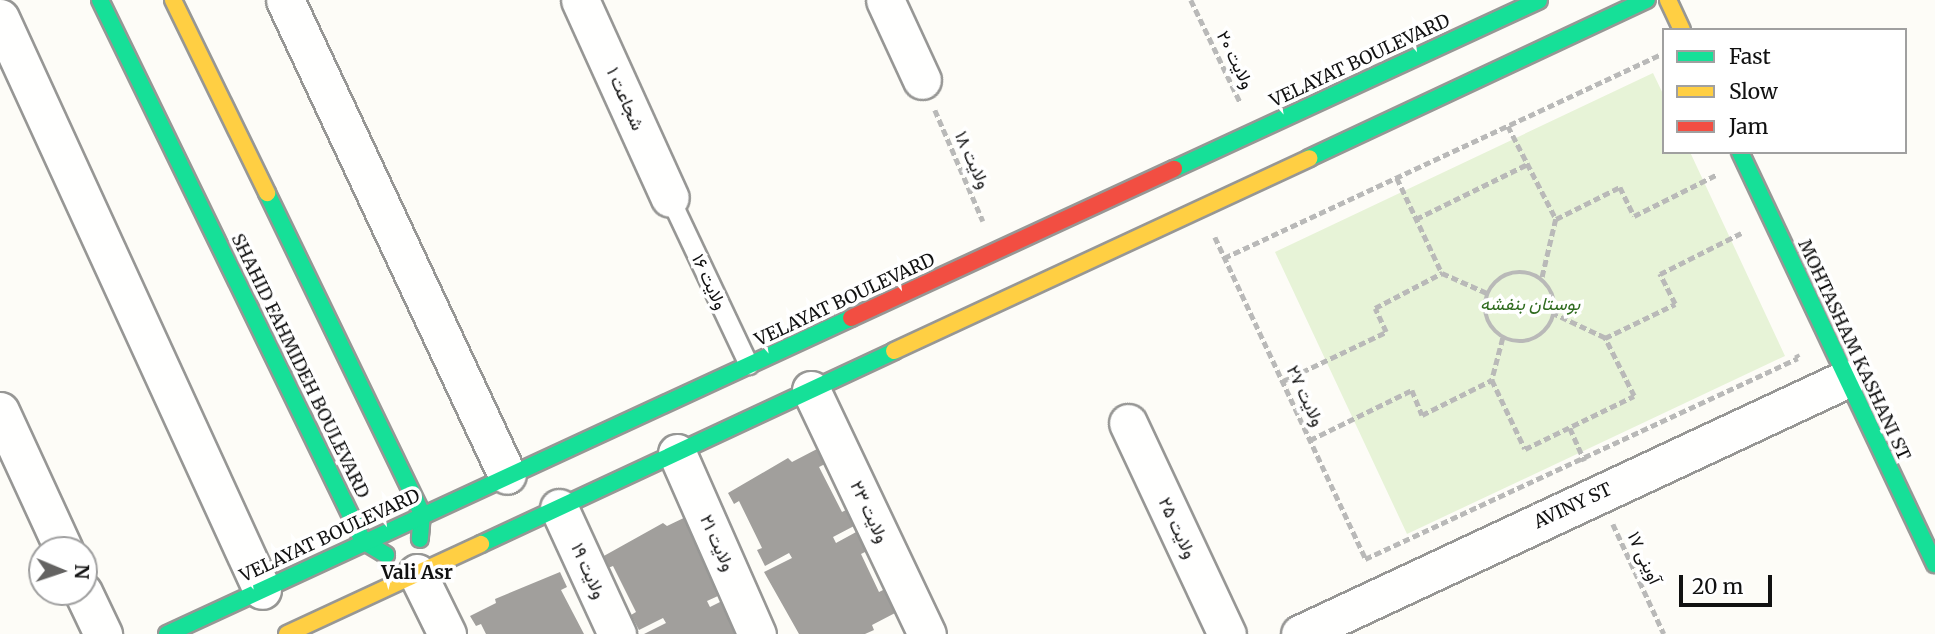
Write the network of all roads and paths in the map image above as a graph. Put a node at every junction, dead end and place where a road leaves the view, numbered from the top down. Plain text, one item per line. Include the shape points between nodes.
1 (100, 0) edge
2 (173, 0) edge
3 (285, 0) edge
4 (580, 0) edge
5 (885, 0) edge
6 (1191, 0) edge
7 (1539, 0) edge
8 (1647, 0) edge
9 (1668, 0) edge
10 (0, 18) edge
11 (1681, 28) edge
12 (1662, 54) edge
13 (922, 80) joint
14 (1508, 126) junction
15 (1254, 131) junction
16 (1741, 154) edge
17 (1528, 164) junction
18 (1711, 164) dead end
19 (1716, 175) junction
20 (1396, 178) junction
21 (1721, 186) dead end
22 (670, 198) joint
23 (1202, 208) junction
24 (1416, 219) junction
25 (1556, 219) junction
26 (1737, 221) dead end
27 (1742, 232) junction
28 (1748, 245) dead end
29 (996, 251) junction
30 (1224, 258) junction
31 (1442, 273) junction
32 (1542, 278) junction
33 (1487, 293) junction
34 (1554, 314) junction
35 (1503, 338) junction
36 (1605, 338) junction
37 (1792, 345) dead end
38 (749, 365) junction
39 (1846, 379) junction
40 (1492, 380) junction
41 (1283, 381) junction
42 (811, 390) junction
43 (0, 411) edge
44 (1128, 423) dead end
45 (1310, 440) junction
46 (677, 453) junction
47 (507, 475) junction
48 (1599, 494) junction
49 (559, 508) junction
50 (422, 514) junction
51 (58, 536) edge
52 (363, 541) junction
53 (1365, 558) junction
54 (1935, 564) edge
55 (417, 573) junction
56 (262, 590) junction
57 (1382, 595) junction
58 (90, 606) edge
59 (298, 632) edge
60 (921, 632) edge
61 (103, 634) edge
62 (167, 634) edge
63 (447, 634) edge
64 (617, 634) edge
65 (757, 634) edge
66 (1227, 634) edge
67 (1300, 634) edge
68 (1664, 634) edge

1 - 52 street, SHAHID FAHMIDEH BOULEVARD
2 - 50 street
3 - 47 street
4 - 22 street, شجاعت ۱
5 - 13 street
6 - 15 path, ولایت ۲۰
7 - 15 street, VELAYAT BOULEVARD
8 - 23 street
9 - 11 street
10 - 56 street
12 - 14 path
13 - 29 path, ولایت ۱۸
14 - 17 path
14 - 20 path
15 - 29 street, VELAYAT BOULEVARD
16 - 39 street, MOHTASHAM KASHANI ST
17 - 24 path
17 - 25 path
18 - 19 path
19 - 21 path
19 - 25 path via 1634,216 1620,187
20 - 24 path
20 - 30 path
22 - 38 lane, ولایت ۱۶
23 - 30 path, ولایت ۲۷
23 - 42 street
24 - 31 path
25 - 32 path
26 - 27 path
27 - 28 path
27 - 36 path via 1660,274 1675,304
29 - 38 street, VELAYAT BOULEVARD
30 - 41 path, ولایت ۲۷
31 - 33 path
31 - 41 path via 1375,308 1386,332
32 - 33 path via 1530,272 1504,275
32 - 34 path via 1550,289
33 - 35 path via 1486,319
34 - 35 path via 1540,335 1529,341
34 - 36 path
35 - 40 path
36 - 40 path via 1634,396 1525,449
37 - 53 path via 1798,358
38 - 47 street, VELAYAT BOULEVARD
39 - 48 street, AVINY ST
39 - 54 street, MOHTASHAM KASHANI ST
40 - 45 path via 1422,415 1412,390
41 - 45 path, ولایت ۲۷
42 - 46 street
42 - 60 street, ولایت ۲۳
43 - 51 street
44 - 66 street, ولایت ۲۵
45 - 53 path, ولایت ۲۷
46 - 49 street
46 - 65 street, ولایت ۲۱
47 - 50 street, VELAYAT BOULEVARD
48 - 57 street, AVINY ST
48 - 68 path, آوینی ۱۷
49 - 55 street
49 - 64 street, ولایت ۱۹
50 - 52 street, VELAYAT BOULEVARD
50 - 55 street
52 - 55 street
52 - 56 street, VELAYAT BOULEVARD
53 - 57 path, ولایت ۲۷
55 - 59 street
55 - 63 street
56 - 62 street, VELAYAT BOULEVARD
57 - 67 street, AVINY ST
58 - 61 street

